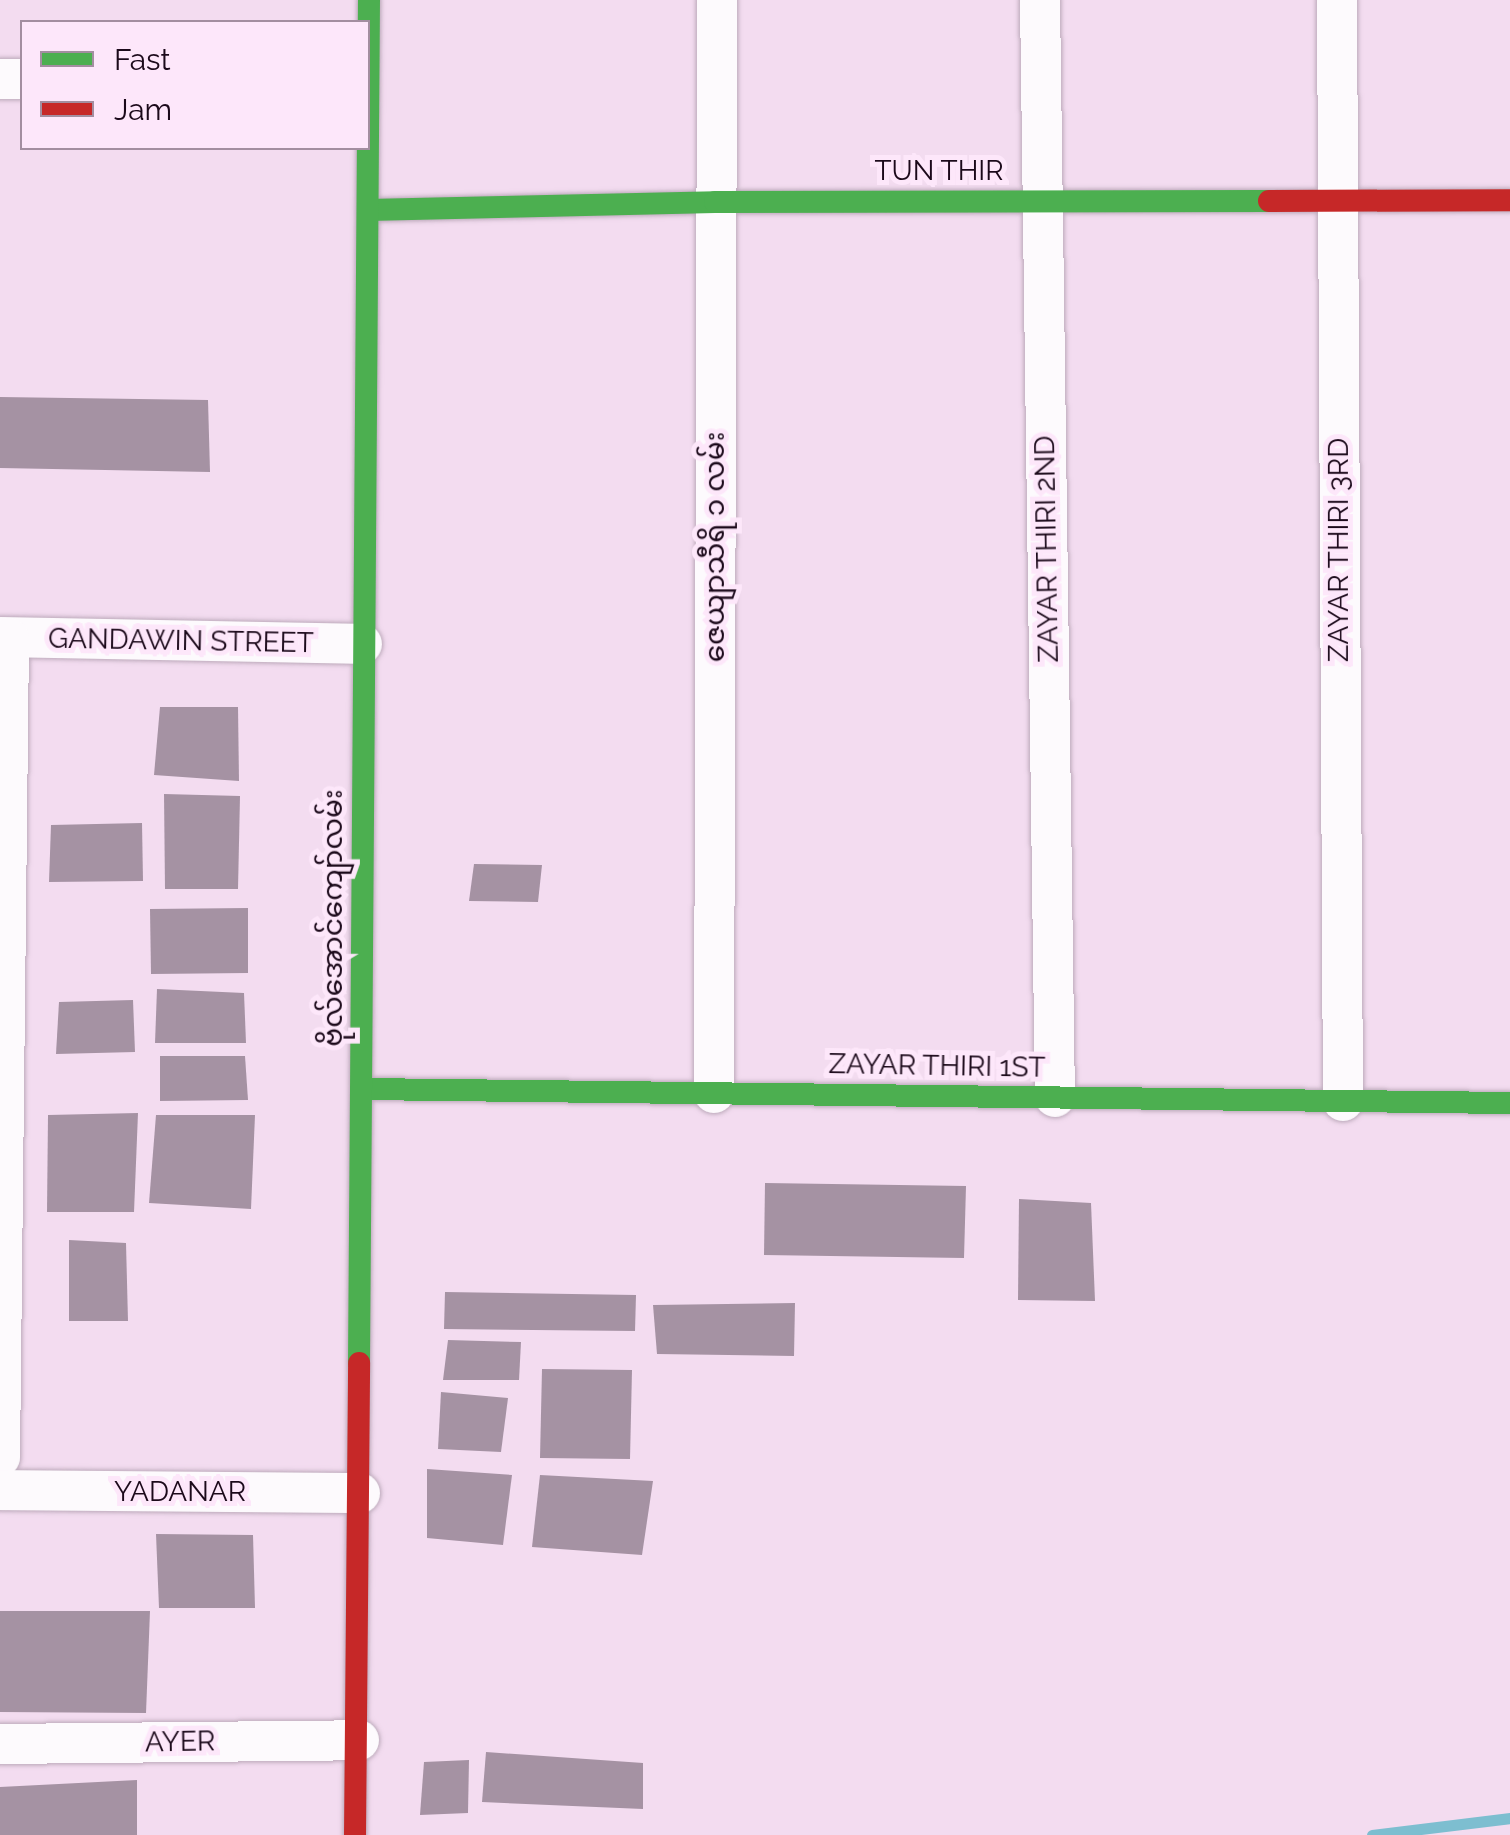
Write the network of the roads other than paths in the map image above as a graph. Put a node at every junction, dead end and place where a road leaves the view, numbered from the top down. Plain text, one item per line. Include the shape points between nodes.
1 (716, 0) edge
2 (1040, 0) edge
3 (1337, 0) edge
4 (368, 150) edge
5 (1337, 200) junction
6 (1510, 200) edge
7 (1042, 201) junction
8 (715, 202) junction
9 (368, 210) junction
10 (5, 638) edge
11 (362, 644) junction
12 (363, 1089) junction
13 (714, 1093) junction
14 (1055, 1097) junction
15 (1343, 1100) junction
16 (1510, 1102) edge
17 (2, 1198) edge
18 (0, 1456) edge
19 (0, 1490) edge
20 (360, 1493) junction
21 (359, 1740) junction
22 (0, 1744) edge
23 (355, 1835) edge

1 - 8 street, ဇေယျာသီရိ ၁ လမ်း
2 - 7 street, ZAYAR THIRI 2ND
3 - 5 street, ZAYAR THIRI 3RD
4 - 9 street, ဗိုလ်အောင်ကျော်လမ်း
5 - 6 street, TUN THIR
5 - 7 street, TUN THIR
5 - 15 street, ZAYAR THIRI 3RD
7 - 8 street, TUN THIR
7 - 14 street, ZAYAR THIRI 2ND
8 - 9 street, TUN THIR
8 - 13 street, ဇေယျာသီရိ ၁ လမ်း
9 - 11 street, ဗိုလ်အောင်ကျော်လမ်း
10 - 11 street, GANDAWIN STREET
10 - 17 street
11 - 12 street, ဗိုလ်အောင်ကျော်လမ်း
12 - 13 street, ZAYAR THIRI 1ST
12 - 20 street, ဗိုလ်အောင်ကျော်လမ်း
13 - 14 street, ZAYAR THIRI 1ST
14 - 15 street, ZAYAR THIRI 1ST
15 - 16 street, ZAYAR THIRI 1ST
17 - 18 street
19 - 20 street, YADANAR
20 - 21 street, ဗိုလ်အောင်ကျော်လမ်း
21 - 22 street, AYER
21 - 23 street, ဗိုလ်အောင်ကျော်လမ်း

